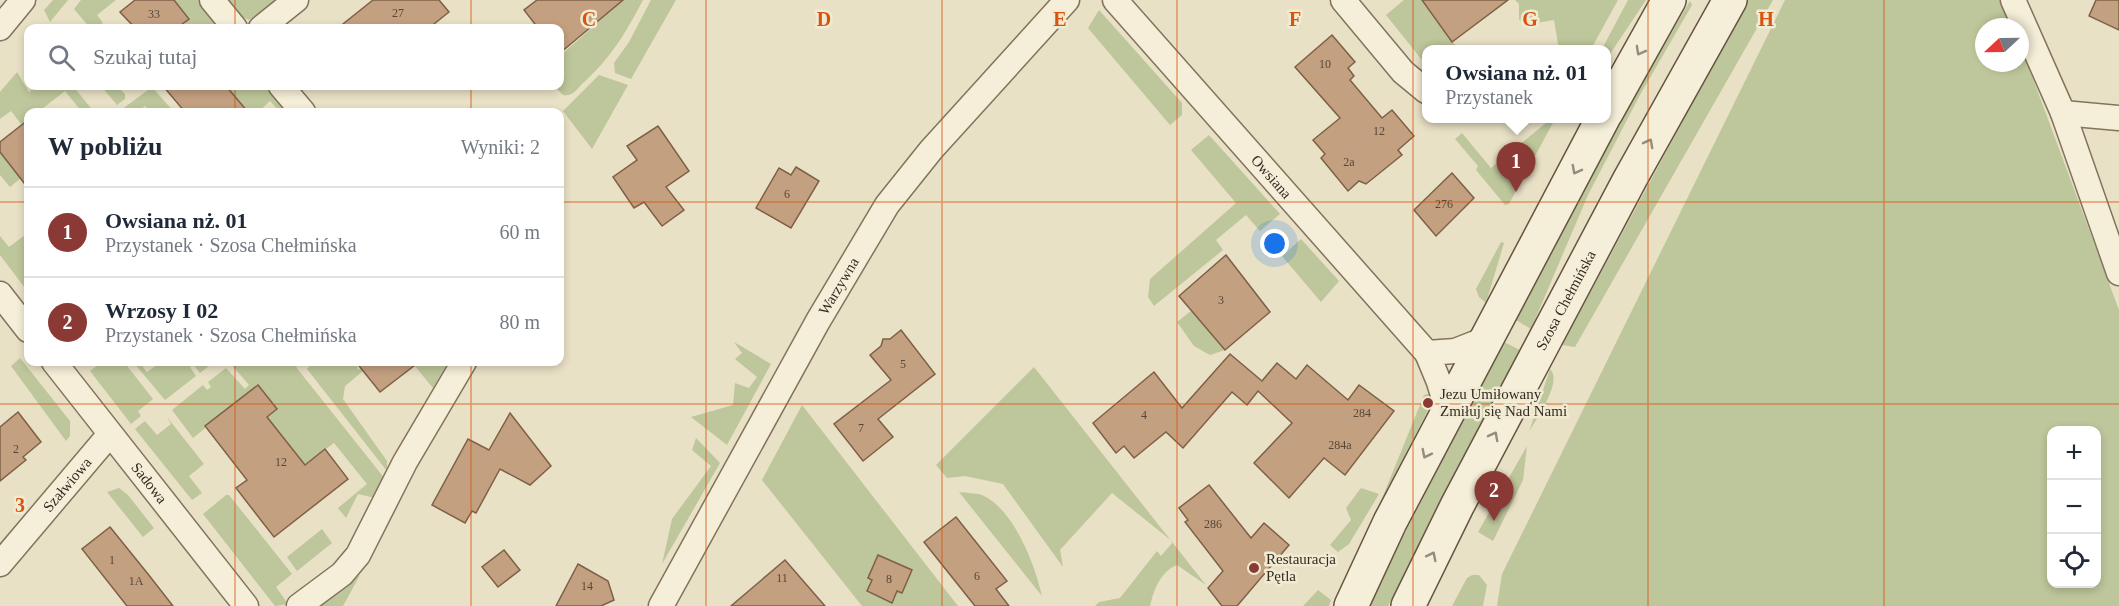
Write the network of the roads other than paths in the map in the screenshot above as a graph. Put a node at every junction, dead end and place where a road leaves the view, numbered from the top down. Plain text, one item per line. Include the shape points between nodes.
1 (24, 0) edge
2 (212, 0) edge
3 (296, 0) edge
4 (1067, 0) edge
5 (1115, 0) edge
6 (1343, 0) edge
7 (1670, 0) edge
8 (1730, 0) edge
9 (2013, 0) edge
10 (232, 24) edge
11 (266, 24) edge
12 (0, 28) edge
13 (1422, 88) edge
14 (284, 90) edge
15 (1611, 104) edge
16 (300, 108) edge
17 (2063, 113) junction
18 (2119, 118) edge
19 (1600, 123) edge
20 (2119, 273) edge
21 (0, 294) edge
22 (24, 325) edge
23 (1486, 339) junction
24 (1427, 353) junction
25 (57, 366) edge
26 (462, 366) edge
27 (1448, 412) junction
28 (110, 434) junction
29 (0, 564) edge
30 (246, 606) edge
31 (299, 606) edge
32 (661, 606) edge
33 (1351, 606) edge
34 (1408, 606) edge

1 - 12 street
2 - 10 street
3 - 11 street
4 - 32 street, Warzywna via 931,150 887,206
5 - 24 street, Owsiana
6 - 13 street via 1403,72
7 -> 15 main road
34 -> 8 main road, Szosa Chełmińska via 1635,169
9 - 17 street
14 - 16 street
17 - 18 street
17 - 20 street
19 -> 23 main road
21 - 22 street
23 - 24 street via 1455,351
23 - 27 main road
24 - 27 street, Owsiana
25 - 28 street, Sadowa
26 - 31 street via 405,462 358,555 342,574
27 -> 33 main road
28 - 29 street, Szałwiowa
28 - 30 street, Sadowa

